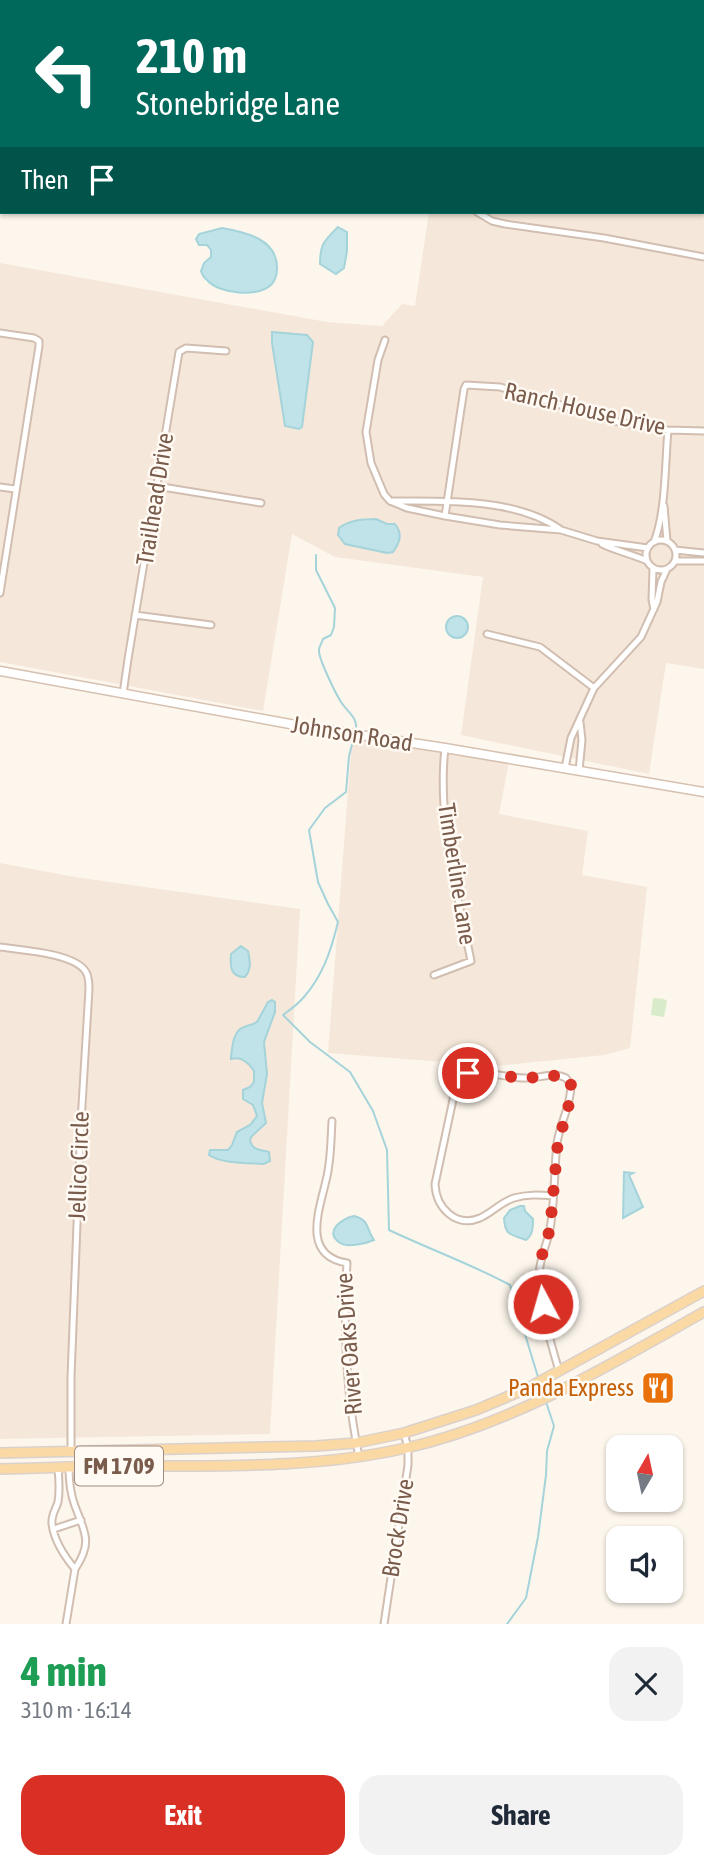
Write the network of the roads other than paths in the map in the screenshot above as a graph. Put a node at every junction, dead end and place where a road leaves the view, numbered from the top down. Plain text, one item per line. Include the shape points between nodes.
1 (480, 214) edge
2 (704, 257) edge
3 (0, 333) edge
4 (385, 340) dead end
5 (226, 351) dead end
6 (668, 430) junction
7 (704, 431) edge
8 (0, 486) edge
9 (156, 486) junction
10 (15, 489) junction
11 (663, 496) junction
12 (390, 501) junction
13 (447, 501) junction
14 (261, 503) dead end
15 (445, 516) junction
16 (561, 530) junction
17 (597, 541) junction
18 (667, 541) junction
19 (654, 542) junction
20 (648, 548) junction
21 (676, 550) junction
22 (704, 553) edge
23 (647, 561) junction
24 (675, 561) junction
25 (704, 561) edge
26 (653, 568) junction
27 (667, 569) junction
28 (0, 593) edge
29 (654, 608) junction
30 (135, 615) junction
31 (211, 625) dead end
32 (488, 634) dead end
33 (0, 671) edge
34 (594, 688) junction
35 (123, 694) junction
36 (580, 721) junction
37 (445, 748) junction
38 (565, 768) junction
39 (579, 771) junction
40 (704, 792) edge
41 (0, 947) edge
42 (434, 975) dead end
43 (332, 1121) dead end
44 (553, 1196) junction
45 (704, 1290) edge
46 (704, 1312) edge
47 (556, 1372) junction
48 (404, 1433) junction
49 (356, 1443) junction
50 (408, 1448) junction
51 (75, 1451) junction
52 (0, 1454) edge
53 (359, 1457) junction
54 (69, 1467) junction
55 (58, 1468) junction
56 (0, 1469) edge
57 (81, 1520) junction
58 (54, 1529) junction
59 (75, 1569) junction
60 (65, 1624) edge
61 (384, 1624) edge

1 - 2 street via 505,224
3 - 10 street via 39,341
4 - 12 street via 366,432 372,463
5 - 9 street, Trailhead Drive via 186,348 179,352
6 - 7 street, Ranch House Drive
6 - 11 street
6 - 13 street, Ranch House Drive via 618,422 500,387 466,385
8 - 10 street
9 - 14 street
9 - 30 street, Trailhead Drive
10 - 28 street
11 - 18 street
11 - 19 street
12 - 13 street
12 - 15 street
13 - 15 street
13 - 16 street via 502,506 548,520
15 - 16 street
16 - 17 street
17 - 20 street
17 - 23 street
18 - 19 street
18 - 21 street
19 - 20 street
20 - 23 street
21 - 22 street
21 - 24 street
23 - 26 street
24 - 25 street
24 - 27 street
26 - 27 street
26 - 29 street
27 - 29 street
29 - 34 street via 641,637
30 - 31 street
30 - 35 street, Trailhead Drive
32 - 34 street via 540,647
33 - 35 street, Johnson Road
34 - 36 street
35 - 37 street, Johnson Road
36 - 38 street
36 - 39 street
37 - 38 street, Johnson Road
37 - 42 street, Timberline Lane via 442,776 448,841 471,961
38 - 39 street, Johnson Road
39 - 40 street, Johnson Road
41 - 51 street, Jellico Circle via 62,957 87,973 72,1366
43 - 49 street, River Oaks Drive via 316,1228 322,1250 347,1263 347,1368
44 - 44 street via 569,1080 562,1075 460,1076 435,1184 440,1204 452,1216 471,1220 517,1198
44 - 47 street via 539,1280
45 - 47 main road, FM 1709
46 - 50 main road, FM 1709 via 528,1406
47 - 48 main road, FM 1709 via 458,1417
48 - 49 main road, FM 1709
48 - 50 street, Brock Drive
49 - 51 main road, FM 1709
49 - 53 street, River Oaks Drive
50 - 53 main road, FM 1709
50 - 61 street, Brock Drive
51 - 52 main road, FM 1709
51 - 55 main road
53 - 54 main road, FM 1709 via 256,1465
54 - 55 main road, FM 1709
54 - 57 street via 71,1493
55 - 56 main road, FM 1709
55 - 58 street
57 - 58 street
57 - 59 street via 86,1545
58 - 59 street
59 - 60 street

